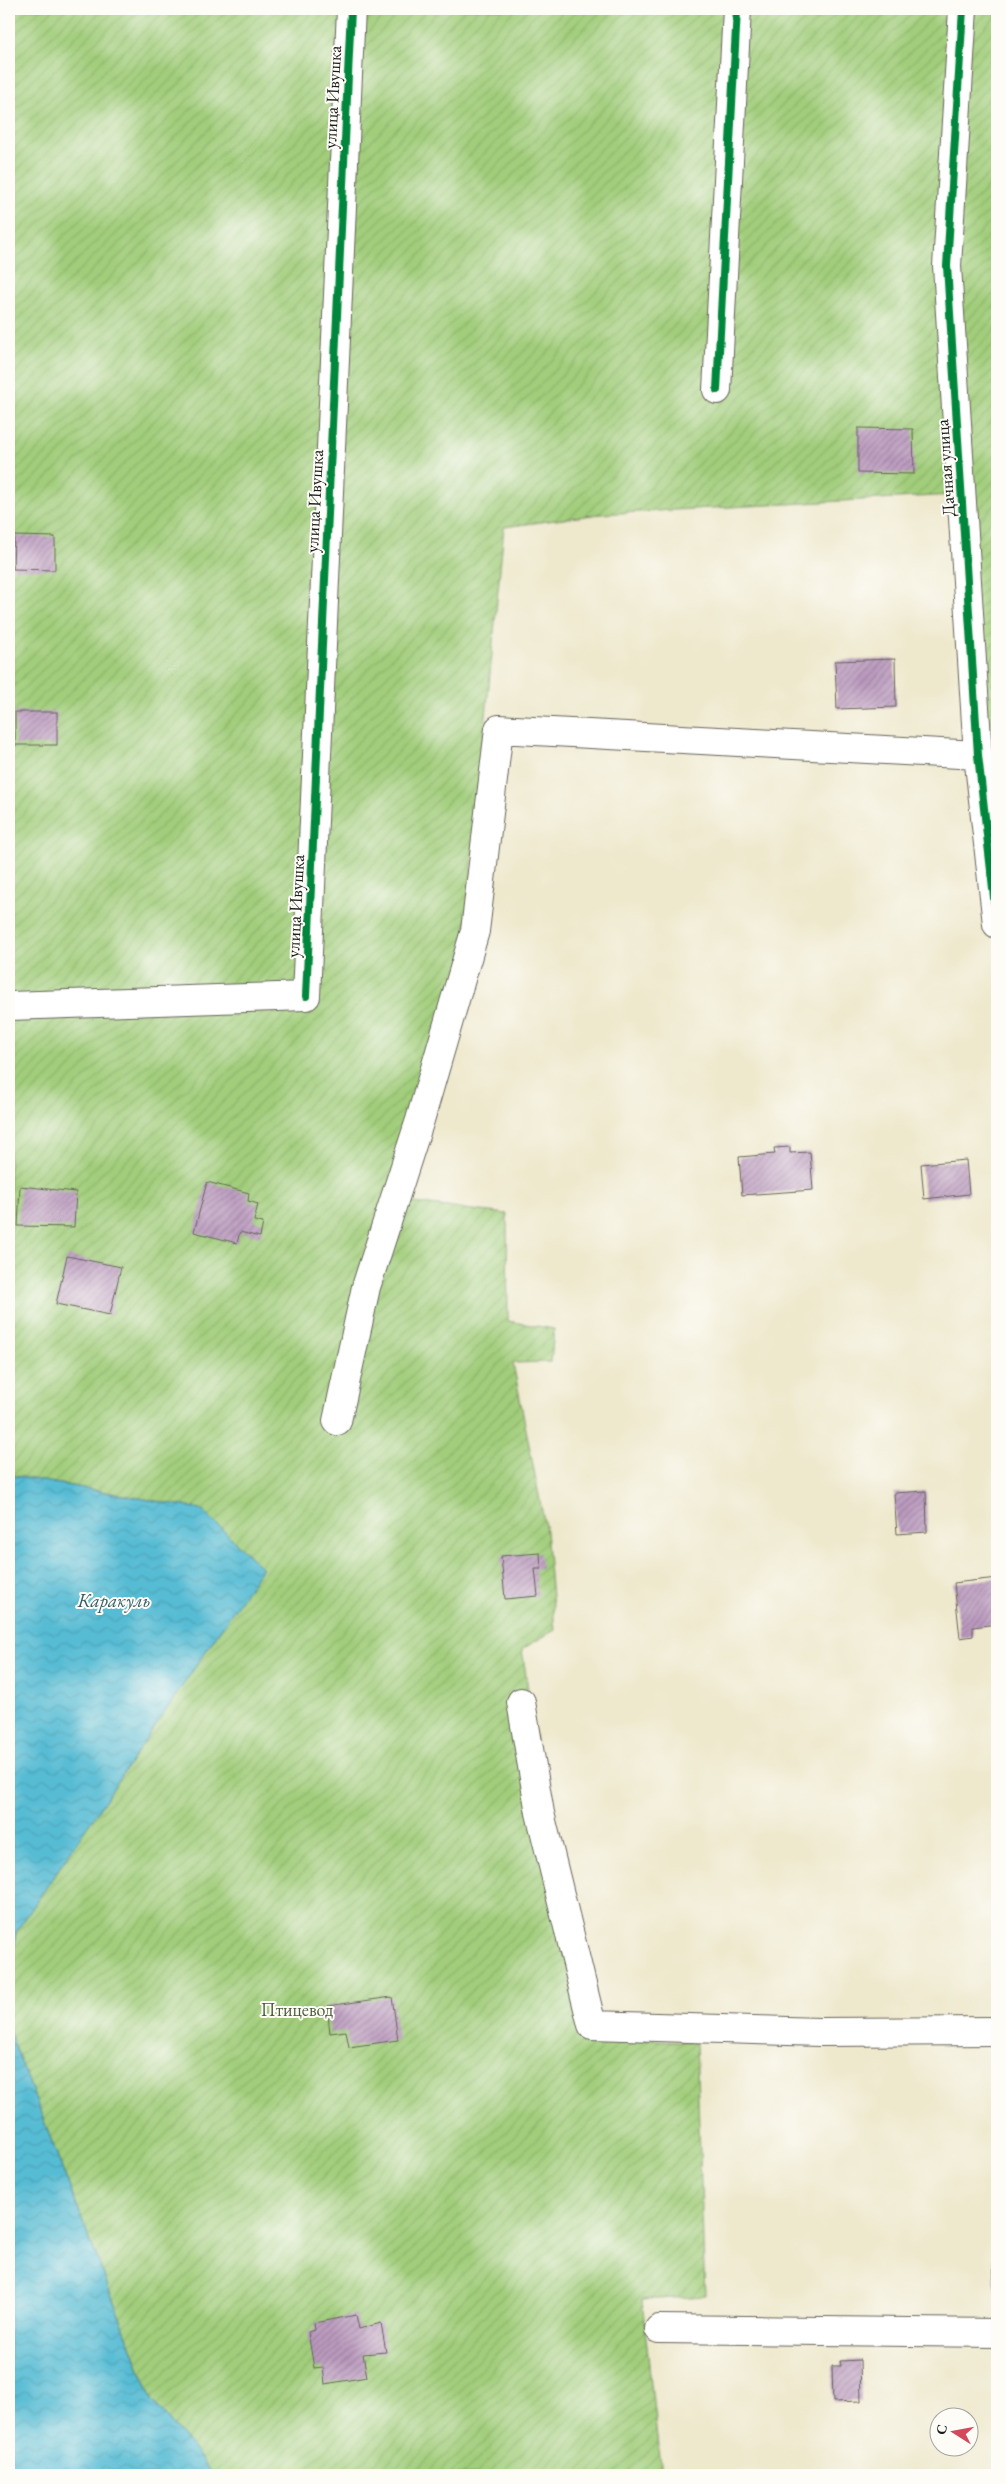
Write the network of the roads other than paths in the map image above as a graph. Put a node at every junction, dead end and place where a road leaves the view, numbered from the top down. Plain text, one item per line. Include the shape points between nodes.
1 (351, 9) edge
2 (737, 9) edge
3 (963, 9) edge
4 (717, 390) dead end
5 (978, 755) junction
6 (997, 924) edge
7 (9, 1006) edge
8 (337, 1421) dead end
9 (521, 1702) dead end
10 (997, 2031) edge
11 (658, 2330) dead end
12 (997, 2333) edge

1 - 7 street, улица Ивушка via 306,996
2 - 4 street
3 - 5 street, Дачная улица via 947,266
5 - 6 street, Дачная улица
5 - 8 street via 499,729 474,930 420,1120 366,1287
9 - 10 street via 540,1813 592,2025 819,2032
11 - 12 street

